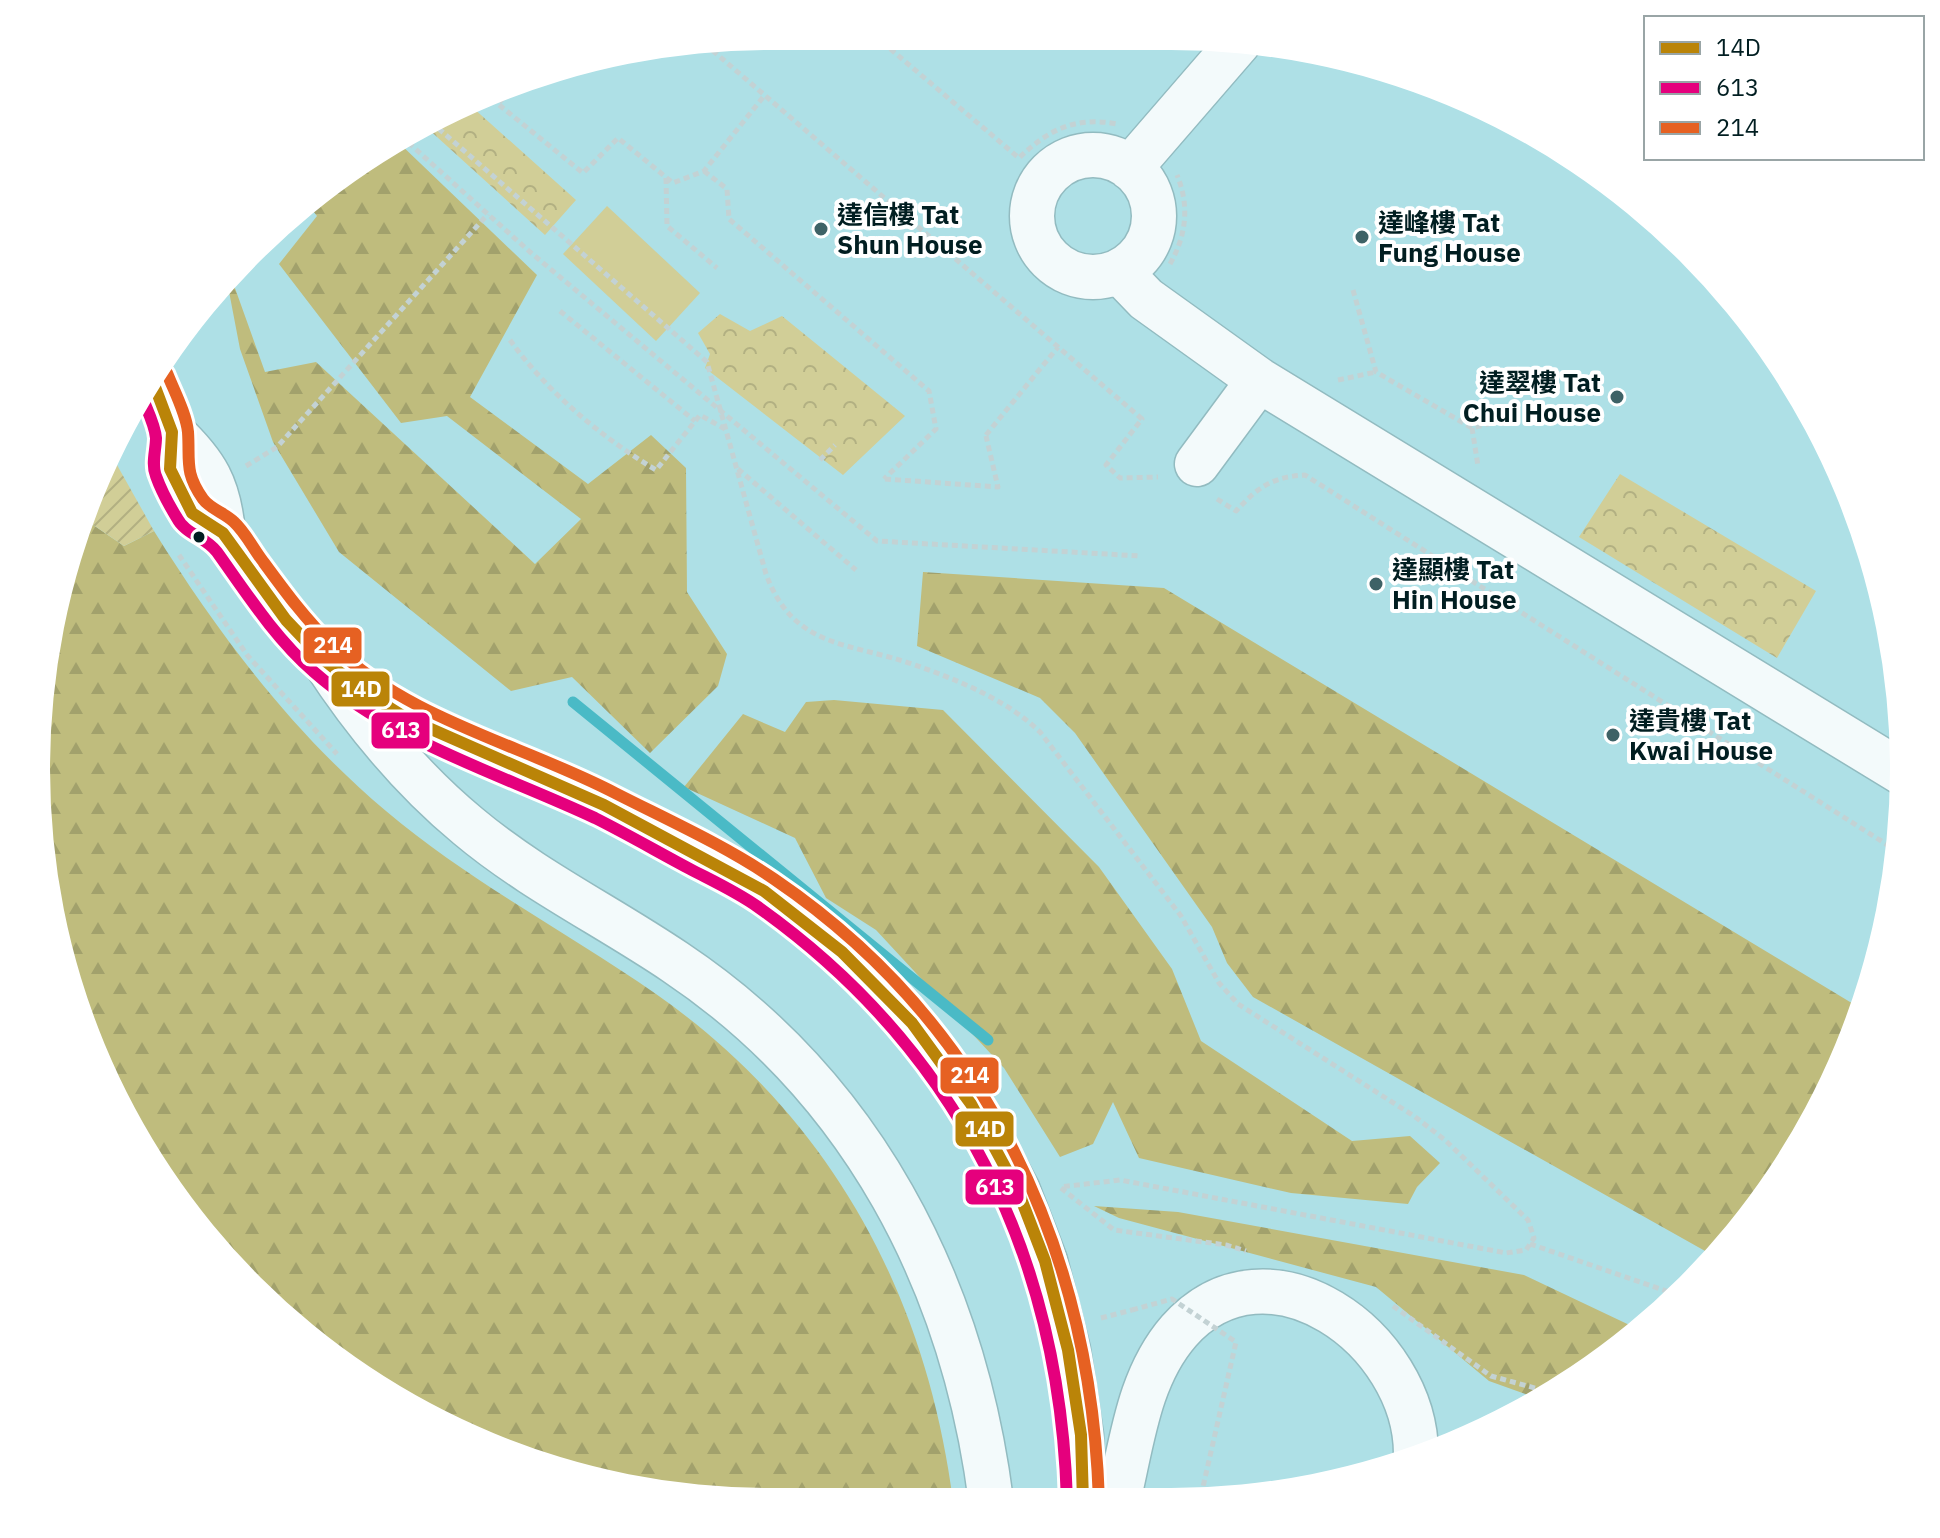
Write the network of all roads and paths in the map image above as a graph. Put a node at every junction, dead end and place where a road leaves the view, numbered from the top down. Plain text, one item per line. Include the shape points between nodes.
1 (715, 53) edge
2 (1230, 53) edge
3 (764, 96) junction
4 (499, 103) edge
5 (440, 130) edge
6 (411, 145) edge
7 (1130, 168) junction
8 (704, 171) junction
9 (666, 177) junction
10 (488, 214) junction
11 (717, 268) dead end
12 (1120, 272) junction
13 (1353, 290) dead end
14 (560, 311) dead end
15 (510, 340) dead end
16 (1058, 347) junction
17 (1259, 380) junction
18 (157, 392) edge
19 (1545, 410) dead end
20 (695, 421) junction
21 (726, 430) junction
22 (835, 445) dead end
23 (264, 455) dead end
24 (820, 460) dead end
25 (736, 467) junction
26 (1193, 479) junction
27 (177, 552) dead end
28 (1141, 556) dead end
29 (856, 570) dead end
30 (323, 659) junction
31 (340, 757) dead end
32 (1890, 765) edge
33 (1886, 844) edge
34 (1060, 1187) dead end
35 (1530, 1244) junction
36 (1665, 1291) edge
37 (1132, 1310) dead end
38 (1414, 1445) edge
39 (1203, 1487) edge
40 (989, 1488) edge
41 (1083, 1488) edge
42 (1121, 1488) edge

1 - 3 path
2 - 7 main road
3 - 8 path
3 - 16 path
4 - 9 path via 583,173 618,138
5 - 21 path via 707,362
6 - 10 path
7 - 12 main road via 1145,183 1155,223 1137,260
7 - 12 main road via 1093,155 1065,162 1042,182 1032,220 1047,257 1062,269 1081,277
8 - 9 path via 673,183
8 - 16 path via 727,189 729,219 929,391 936,429 884,479 998,487 986,435
9 - 11 path via 667,226
10 - 23 path via 277,447
10 - 28 path via 877,541
12 - 17 main road via 1146,299
13 - 19 path via 1376,372 1472,428
14 - 20 path
15 - 20 path via 532,370 622,450 656,470
16 - 26 path via 1142,419 1106,465 1120,478
17 - 26 main road
17 - 32 main road
18 - 30 main road via 172,432 170,469 192,513 223,533 286,620
20 - 21 path via 700,415
21 - 25 path
22 - 24 path
25 - 29 path
25 - 35 path via 766,574 790,618 825,640 915,665 1022,715 1181,916 1219,983 1238,1004 1445,1140 1528,1220 1534,1230
26 - 33 path via 1236,511 1259,486 1281,476 1305,475
27 - 31 path via 247,655
30 - 40 main road via 362,717 428,792 471,829 724,998 768,1036 845,1124 908,1222 950,1316 971,1385
30 - 41 main road via 406,718 604,805 764,891 842,952 912,1023 971,1104 1018,1191 1045,1261 1068,1350
34 - 35 path via 1120,1180 1506,1253 1526,1250
35 - 36 path
37 - 39 path, bridge via 1172,1299 1236,1342
38 - 42 main road via 1407,1402 1381,1352 1334,1312 1280,1295 1255,1294 1224,1300 1187,1323 1159,1361 1137,1414

